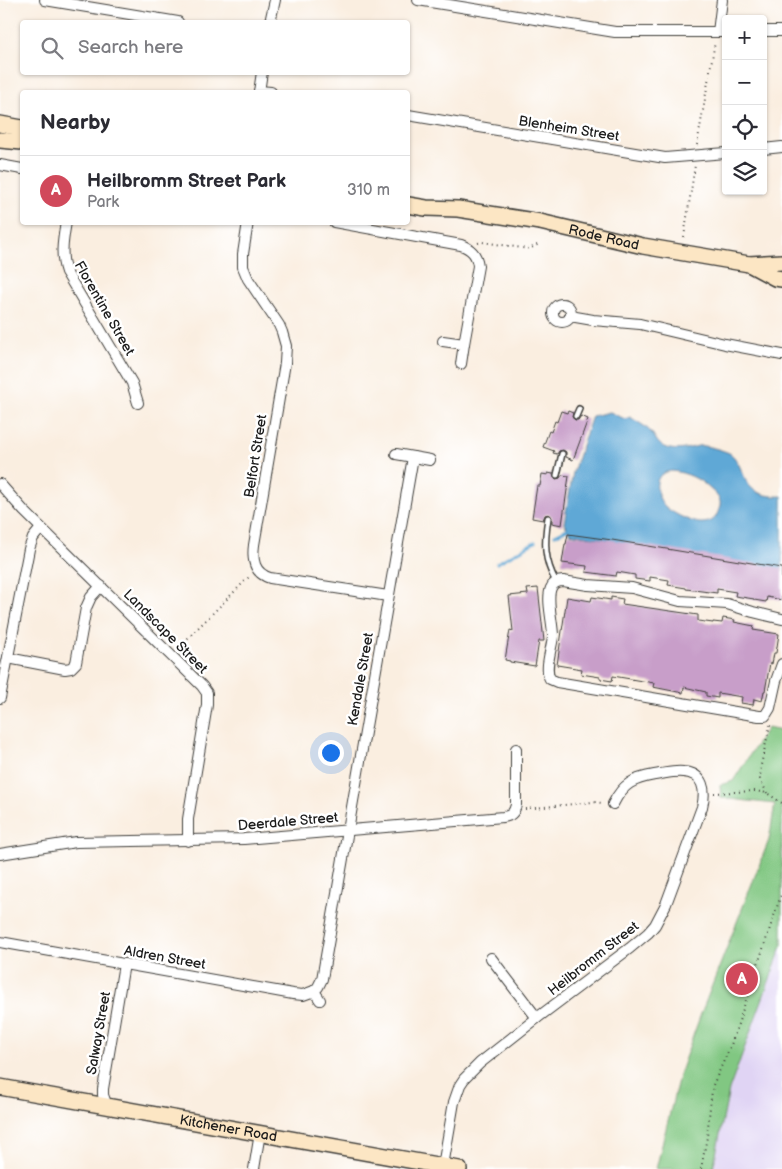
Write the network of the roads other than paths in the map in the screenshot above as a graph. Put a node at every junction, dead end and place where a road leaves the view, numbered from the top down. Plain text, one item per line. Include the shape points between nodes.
1 (44, 0) edge
2 (274, 0) edge
3 (418, 0) edge
4 (722, 0) edge
5 (722, 15) edge
6 (166, 20) edge
7 (270, 20) edge
8 (767, 31) edge
9 (782, 31) edge
10 (722, 32) edge
11 (262, 75) edge
12 (259, 90) edge
13 (410, 115) edge
14 (0, 124) edge
15 (20, 128) edge
16 (0, 140) edge
17 (20, 142) edge
18 (782, 147) edge
19 (767, 149) edge
20 (722, 153) edge
21 (0, 165) edge
22 (20, 169) edge
23 (410, 196) edge
24 (410, 206) edge
25 (458, 209) junction
26 (66, 225) edge
27 (248, 225) edge
28 (351, 225) edge
29 (782, 262) edge
30 (749, 264) junction
31 (782, 279) edge
32 (570, 316) dead end
33 (443, 341) dead end
34 (464, 344) junction
35 (782, 355) edge
36 (461, 364) dead end
37 (138, 403) dead end
38 (579, 409) dead end
39 (576, 416) dead end
40 (396, 454) dead end
41 (562, 454) dead end
42 (412, 457) junction
43 (430, 460) dead end
44 (557, 475) dead end
45 (0, 484) edge
46 (548, 518) dead end
47 (41, 528) junction
48 (556, 582) junction
49 (100, 586) junction
50 (388, 596) junction
51 (782, 619) edge
52 (8, 658) junction
53 (782, 664) edge
54 (0, 698) edge
55 (516, 749) dead end
56 (613, 804) road end
57 (348, 830) junction
58 (188, 841) junction
59 (0, 854) edge
60 (0, 942) edge
61 (491, 958) dead end
62 (124, 964) junction
63 (314, 991) junction
64 (320, 1000) dead end
65 (537, 1018) junction
66 (0, 1087) edge
67 (107, 1106) junction
68 (260, 1133) junction
69 (443, 1166) junction
70 (254, 1169) edge
71 (459, 1169) edge

1 - 6 street
2 - 7 street
3 - 10 street via 615,32
4 - 5 street
8 - 9 street
11 - 12 street
13 - 20 street, Blenheim Street via 665,158
14 - 15 main road
16 - 17 main road
18 - 19 street
21 - 22 street
23 - 25 main road, Rode Road
24 - 25 main road, Rode Road
25 - 30 main road, Rode Road
26 - 37 street, Florentine Street via 62,251 66,272 132,383
27 - 50 street, Belfort Street via 242,260 245,272 279,325 286,346 254,546 255,566 270,578
28 - 34 street via 473,248 478,266
29 - 30 main road, Rode Road
30 - 31 main road, Rode Road
32 - 35 street via 640,324
33 - 34 street
34 - 36 street
38 - 39 lane
40 - 42 street
41 - 44 lane
42 - 43 street
42 - 50 street, Kendale Street
45 - 47 street, Landscape Street
46 - 48 lane via 547,562
47 - 49 street, Landscape Street
47 - 52 street via 29,549
48 - 51 street via 632,588 672,600 726,604
48 - 53 street via 550,593 553,634 547,671 554,682 765,716
49 - 52 street via 86,608 73,667 65,669
49 - 58 street, Landscape Street via 206,692 207,706 188,819
50 - 57 street, Kendale Street
52 - 54 street
55 - 57 street, Deerdale Street via 517,797 512,814
56 - 65 street, Heilbromm Street via 624,788 638,778 678,772 688,772 698,778 704,793 702,807 666,904 655,925 630,948
57 - 58 street, Deerdale Street
57 - 63 street, Kendale Street via 322,979
58 - 59 street, Deerdale Street via 76,842
60 - 62 street, Aldren Street
61 - 65 street
62 - 63 street, Aldren Street via 298,995
62 - 67 street, Salway Street via 103,1089
63 - 64 street
65 - 69 street, Heilbromm Street via 476,1067 460,1085
66 - 67 main road, Kitchener Road
67 - 68 main road, Kitchener Road
68 - 69 main road, Kitchener Road
68 - 70 street
69 - 71 main road, Kitchener Road

